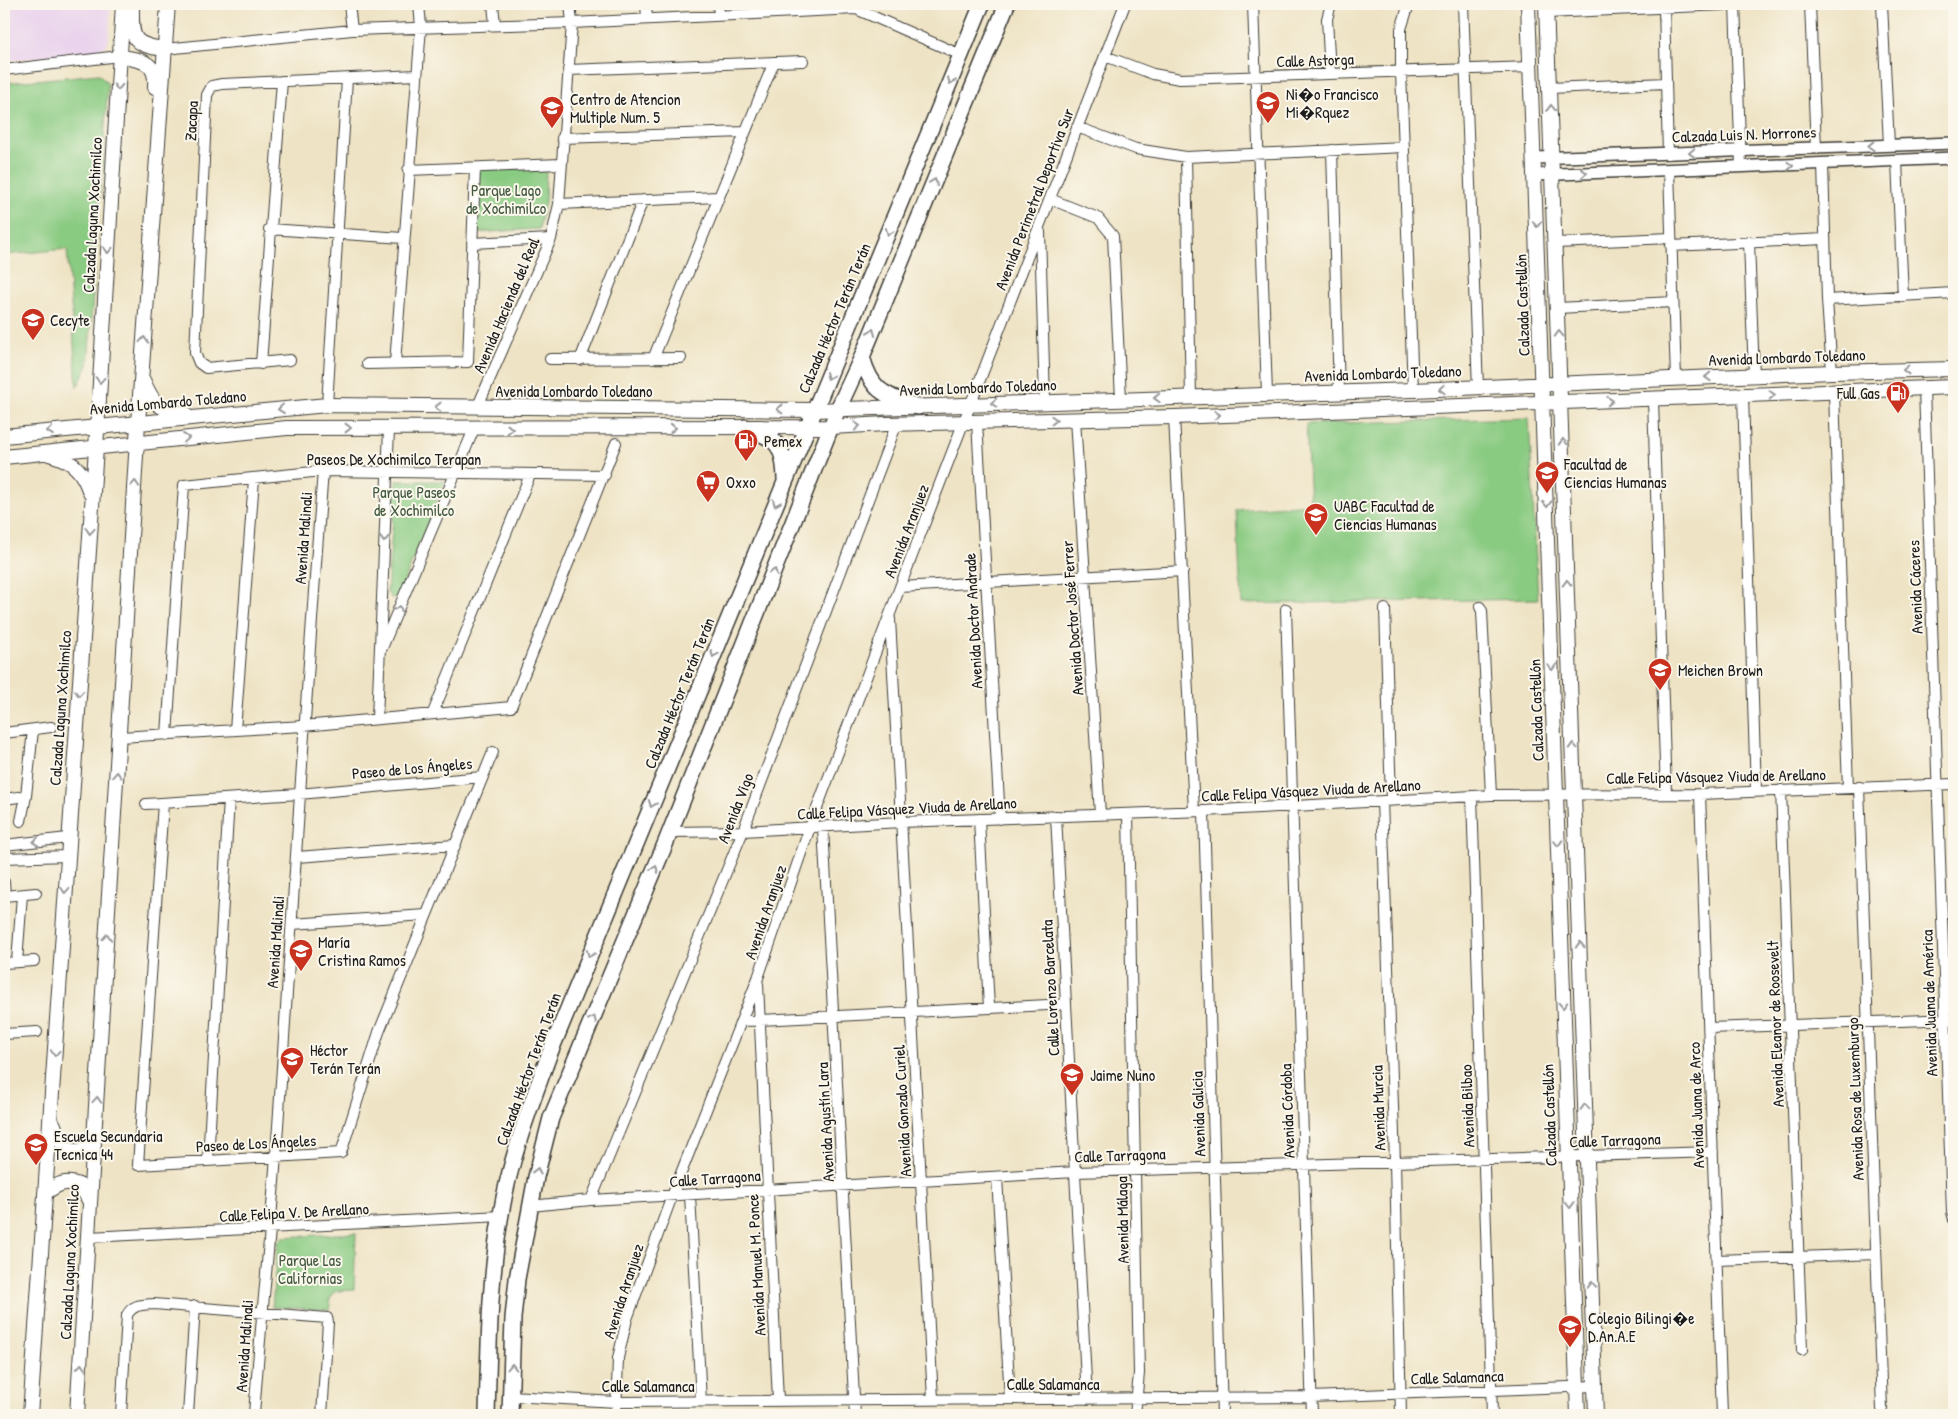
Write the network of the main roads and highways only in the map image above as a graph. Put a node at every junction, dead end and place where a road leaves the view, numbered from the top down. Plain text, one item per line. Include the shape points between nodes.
1 (122, 4) edge
2 (132, 4) edge
3 (168, 4) edge
4 (982, 4) edge
5 (992, 4) edge
6 (1007, 4) edge
7 (1528, 4) edge
8 (1546, 8) edge
9 (995, 33) junction
10 (165, 49) junction
11 (119, 56) junction
12 (153, 207) junction
13 (862, 357) junction
14 (1954, 369) edge
15 (141, 376) junction
16 (1561, 383) junction
17 (1543, 384) junction
18 (1954, 388) edge
19 (1413, 390) junction
20 (1339, 393) junction
21 (1226, 396) junction
22 (1561, 402) junction
23 (1543, 403) junction
24 (400, 406) junction
25 (918, 407) junction
26 (838, 409) junction
27 (814, 410) junction
28 (1363, 410) junction
29 (1280, 413) junction
30 (200, 417) junction
31 (1174, 417) junction
32 (138, 423) junction
33 (97, 427) junction
34 (746, 427) junction
35 (831, 427) junction
36 (389, 428) junction
37 (808, 428) junction
38 (4, 436) edge
39 (137, 443) junction
40 (96, 448) junction
41 (43, 453) junction
42 (4, 457) edge
43 (785, 482) junction
44 (92, 502) junction
45 (51, 1115) junction
46 (94, 1144) junction
47 (45, 1193) junction
48 (90, 1202) junction
49 (30, 1415) edge
50 (77, 1415) edge
51 (487, 1415) edge
52 (510, 1415) edge
53 (1578, 1415) edge
54 (1596, 1415) edge

1 - 11 main road, Calzada Laguna Xochimilco
2 - 10 main road via 132,30 136,38 146,47
3 - 10 main road, Calzada Laguna Xochimilco
4 -> 27 main road, Calzada Héctor Terán Terán
5 - 9 main road via 986,25
6 - 9 main road
7 -> 17 main road, Calzada Castellón
16 -> 8 main road
13 -> 9 main road
10 - 12 main road, Calzada Laguna Xochimilco
11 - 12 main road via 144,62 156,76 150,180
11 -> 33 main road, Calzada Laguna Xochimilco
15 -> 12 main road, Calzada Laguna Xochimilco
13 - 25 main road via 867,377 886,396
13 - 26 main road
14 -> 16 main road, Avenida Lombardo Toledano
15 - 30 main road via 151,399 159,406
15 - 32 main road, Calzada Laguna Xochimilco
16 - 17 main road, Avenida Lombardo Toledano
16 - 22 main road
17 -> 19 main road, Avenida Lombardo Toledano
17 - 23 main road, Calzada Castellón
22 -> 18 main road, Avenida Lombardo Toledano
19 - 20 main road, Avenida Lombardo Toledano
19 - 28 main road via 1400,395 1369,398
20 - 21 main road, Avenida Lombardo Toledano
20 - 29 main road via 1329,403 1301,406
21 -> 25 main road, Avenida Lombardo Toledano
21 - 31 main road via 1181,403 1176,407
22 - 23 main road, Avenida Lombardo Toledano
54 -> 22 main road
23 - 28 main road, Avenida Lombardo Toledano
23 -> 53 main road, Calzada Castellón
27 -> 24 main road, Avenida Lombardo Toledano
24 -> 30 main road, Avenida Lombardo Toledano via 327,405
24 - 36 main road
25 - 26 main road, Avenida Lombardo Toledano
26 - 27 main road, Avenida Lombardo Toledano
26 - 35 main road
27 - 37 main road, Calzada Héctor Terán Terán
28 - 29 main road, Avenida Lombardo Toledano
31 -> 29 main road, Avenida Lombardo Toledano
30 - 32 main road, Avenida Lombardo Toledano
35 -> 31 main road, Avenida Lombardo Toledano
32 - 33 main road, Avenida Lombardo Toledano
32 - 39 main road, Calzada Laguna Xochimilco
33 -> 38 main road, Avenida Lombardo Toledano
33 - 40 main road, Calzada Laguna Xochimilco
36 -> 34 main road, Avenida Lombardo Toledano
34 - 37 main road, Avenida Lombardo Toledano
34 - 43 main road via 776,441 782,451
35 - 37 main road, Avenida Lombardo Toledano
52 -> 35 main road via 513,1318 530,1206 552,1118
39 -> 36 main road, Avenida Lombardo Toledano via 287,428
37 - 43 main road, Calzada Héctor Terán Terán
39 - 40 main road, Avenida Lombardo Toledano
46 -> 39 main road, Calzada Laguna Xochimilco
40 - 41 main road, Avenida Lombardo Toledano
40 - 44 main road, Calzada Laguna Xochimilco
41 - 42 main road, Avenida Lombardo Toledano
41 - 44 main road via 73,463 86,481
43 -> 51 main road, Calzada Héctor Terán Terán via 549,1055 521,1132 501,1216 490,1322
44 -> 45 main road, Calzada Laguna Xochimilco
45 - 46 main road via 58,1141 71,1151 83,1152
45 - 47 main road, Calzada Laguna Xochimilco
46 - 48 main road, Calzada Laguna Xochimilco
47 - 48 main road via 59,1183 71,1182 81,1186
47 - 49 main road, Calzada Laguna Xochimilco
50 -> 48 main road, Calzada Laguna Xochimilco

